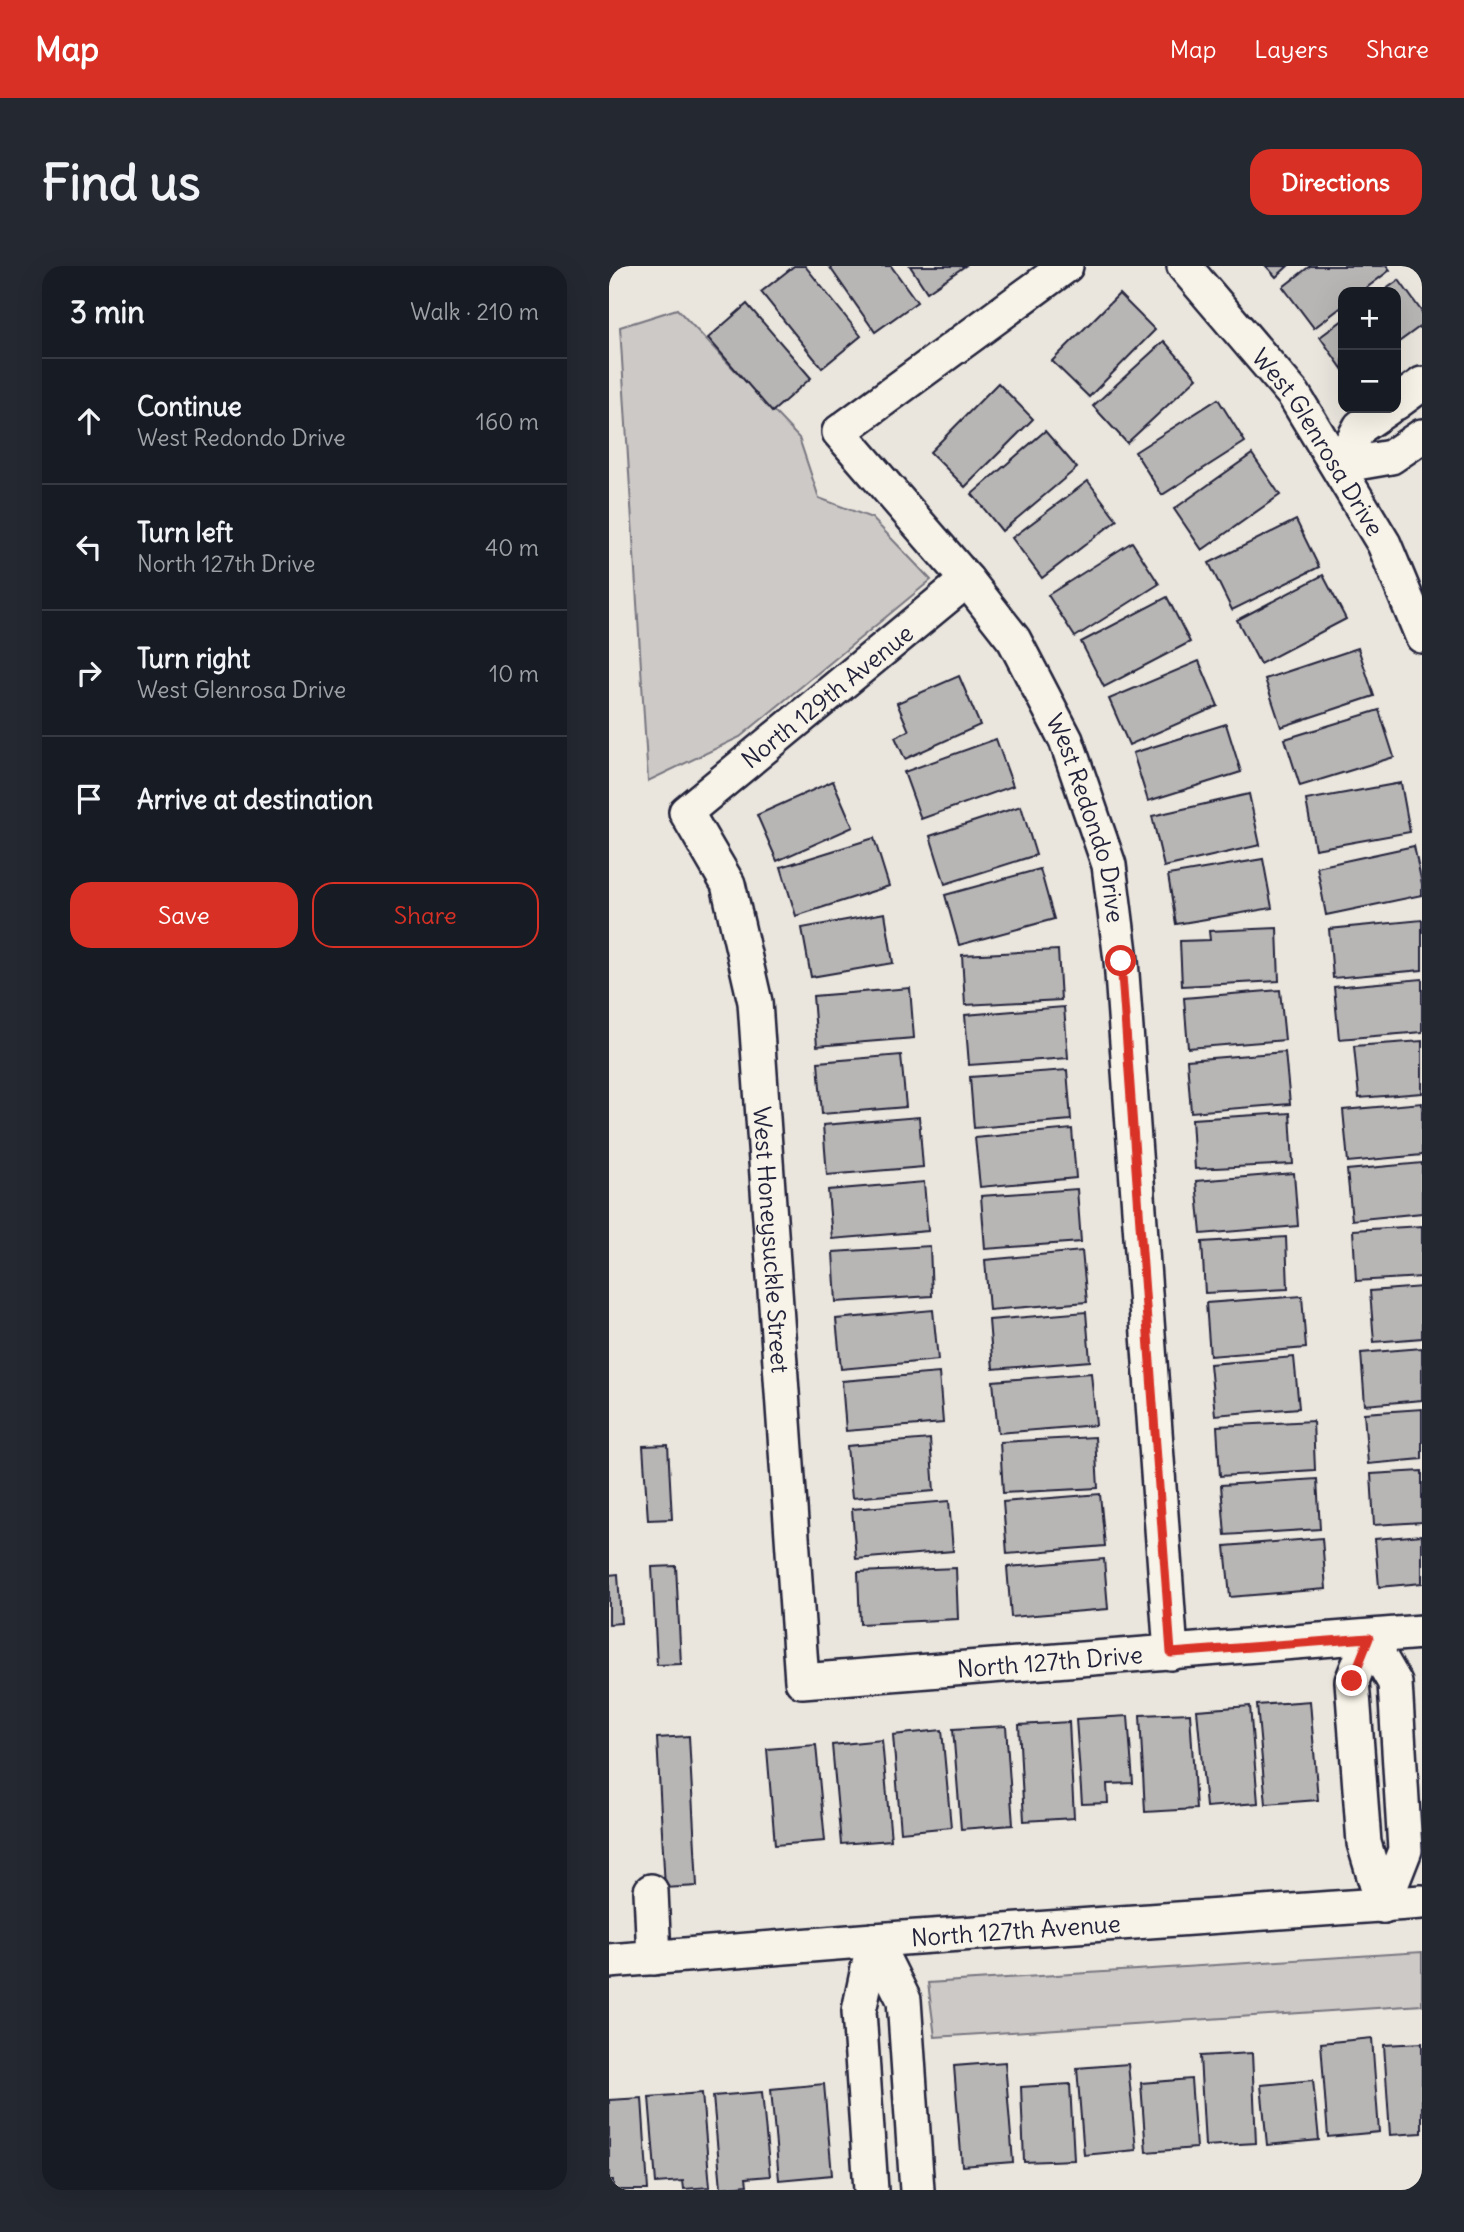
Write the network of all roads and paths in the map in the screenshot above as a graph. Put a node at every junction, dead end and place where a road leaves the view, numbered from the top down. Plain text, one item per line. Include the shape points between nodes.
1 (1066, 266) edge
2 (1184, 266) edge
3 (1422, 384) edge
4 (1401, 399) edge
5 (1381, 413) edge
6 (1422, 436) edge
7 (1339, 466) junction
8 (967, 580) junction
9 (1422, 636) edge
10 (686, 812) joint
11 (1422, 1632) edge
12 (1369, 1638) junction
13 (1171, 1653) junction
14 (802, 1681) joint
15 (651, 1892) dead end
16 (1422, 1902) edge
17 (1383, 1906) junction
18 (874, 1940) junction
19 (654, 1958) junction
20 (609, 1961) edge
21 (871, 2190) edge
22 (917, 2190) edge

1 - 8 street, West Redondo Drive via 839,432
2 - 7 street, West Glenrosa Drive via 1294,395
3 - 4 street
5 - 7 street via 1360,428
6 - 7 street via 1391,457
7 - 9 street, West Glenrosa Drive via 1384,544
8 - 10 street, North 129th Avenue
8 - 13 street, West Redondo Drive via 1014,640 1066,740 1109,865 1121,961
10 - 14 street, West Honeysuckle Street via 728,884 755,1002
11 - 12 street, North 127th Drive
12 - 13 street, North 127th Drive
12 - 17 street via 1395,1683 1405,1850
13 - 14 street, North 127th Drive
15 - 19 street
16 - 17 street, North 127th Avenue
17 - 18 street, North 127th Avenue
18 - 19 street, North 127th Avenue
18 - 21 street via 859,2011
18 - 22 street via 904,2000
19 - 20 street, North 127th Avenue

